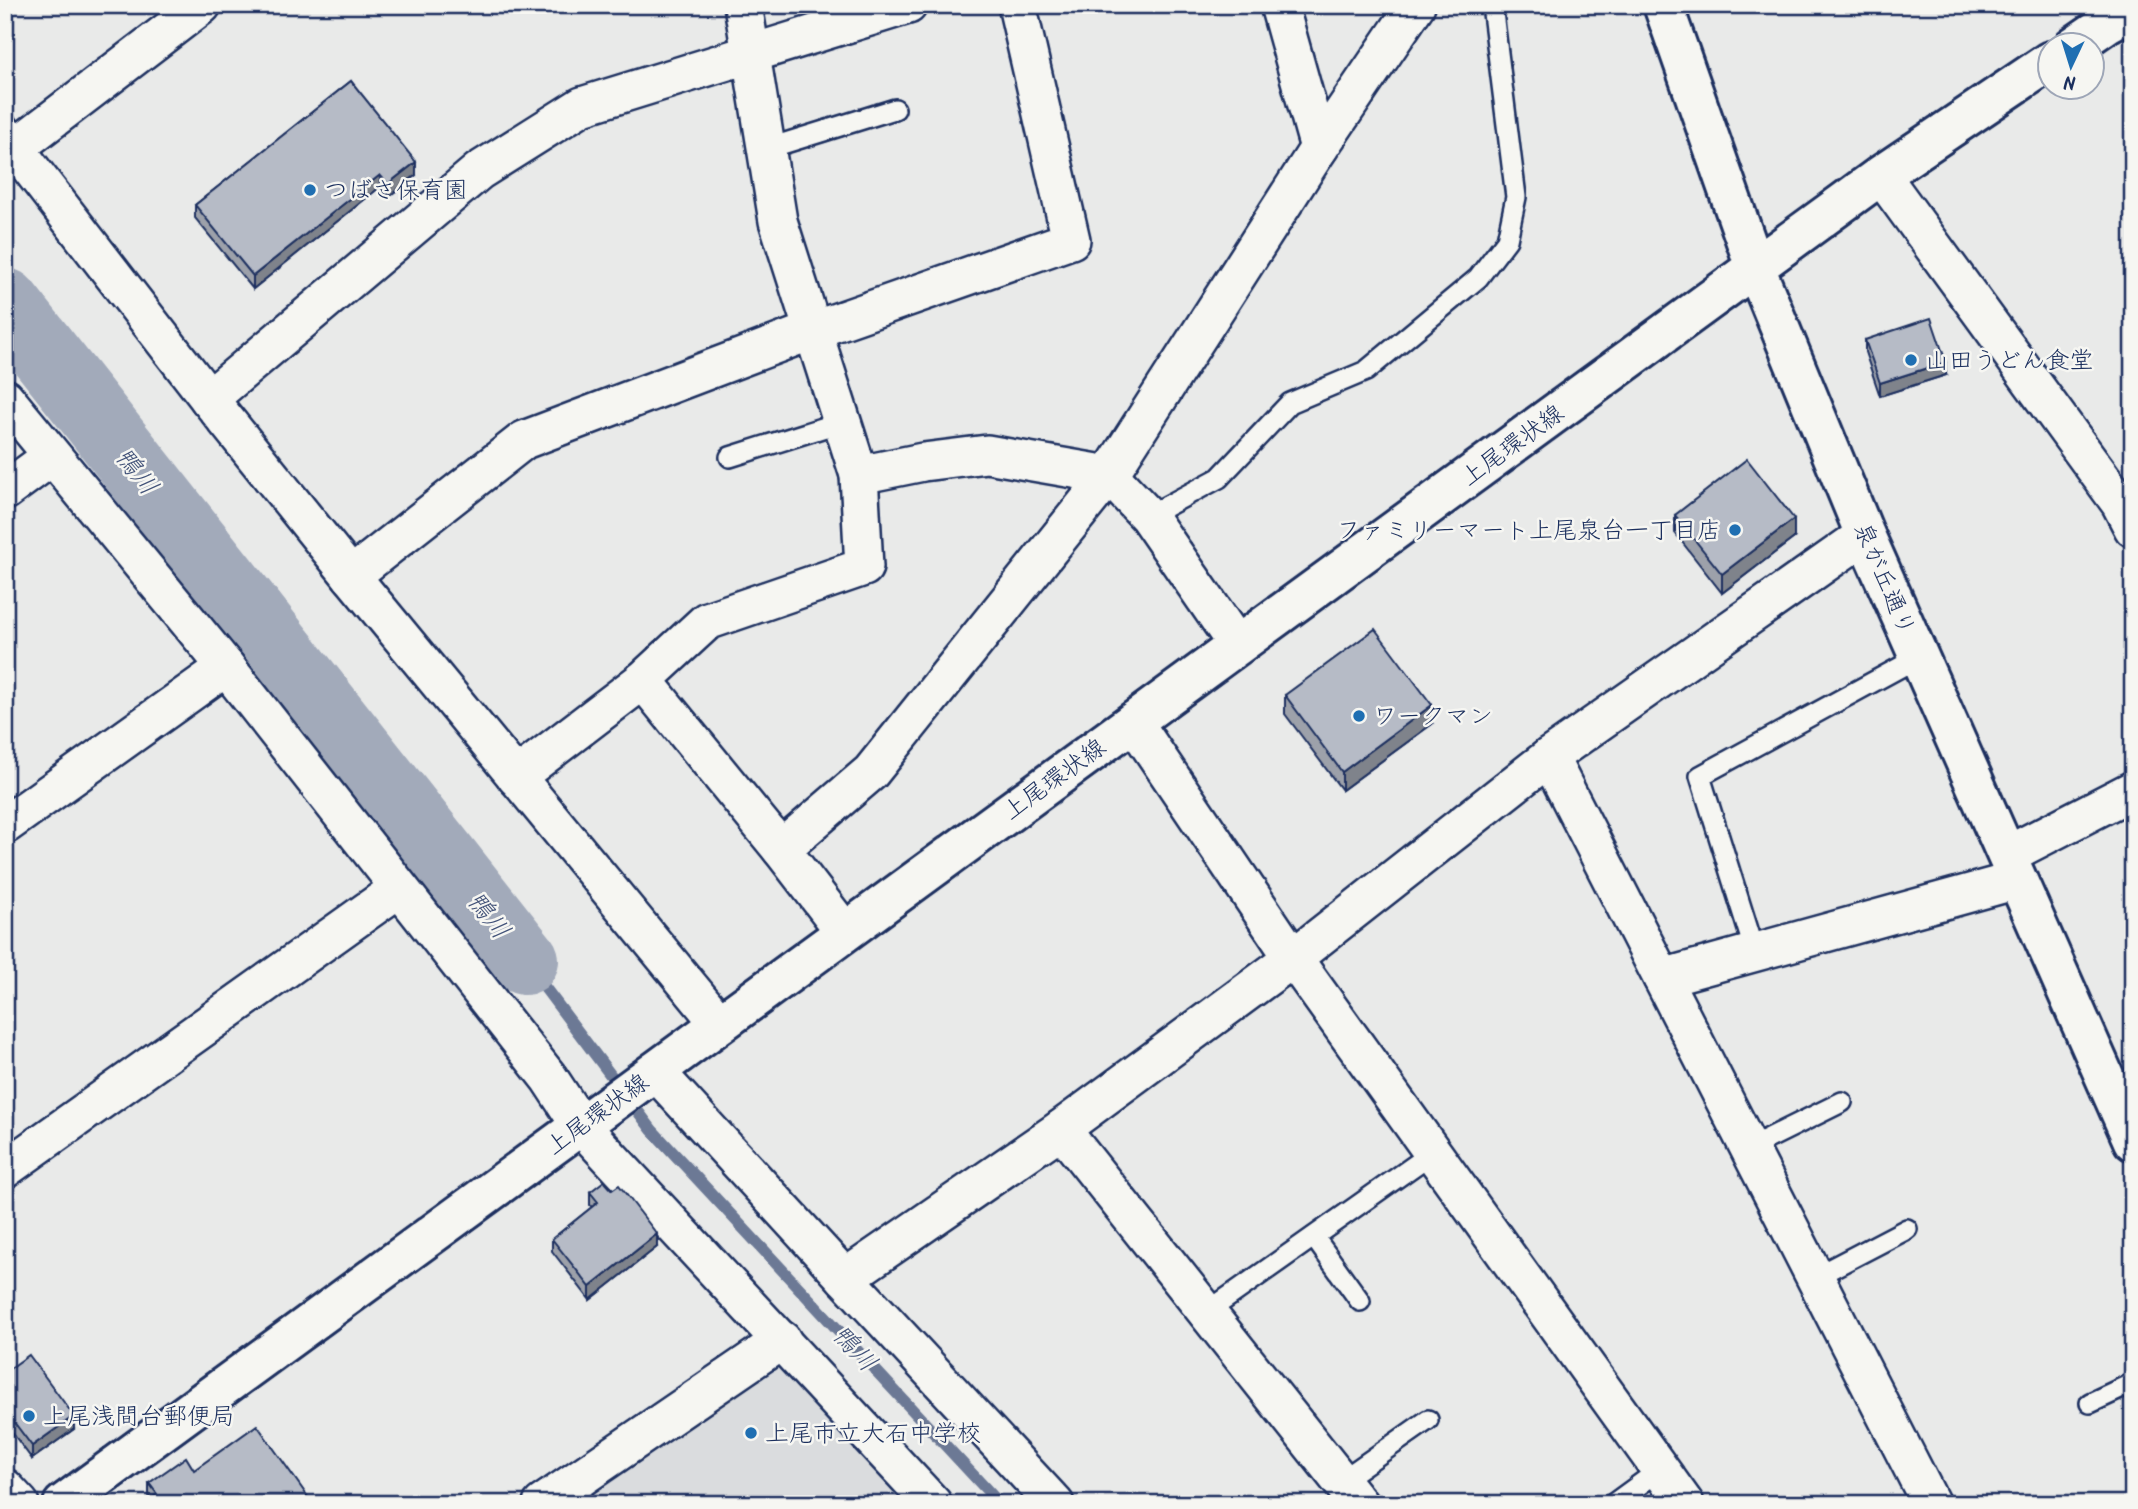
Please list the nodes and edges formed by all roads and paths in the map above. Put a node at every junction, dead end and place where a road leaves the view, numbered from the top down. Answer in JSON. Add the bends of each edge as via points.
{"nodes":[{"id":1,"x":202,"y":5,"type":"edge"},
{"id":2,"x":743,"y":5,"type":"edge"},
{"id":3,"x":908,"y":5,"type":"edge"},
{"id":4,"x":1017,"y":5,"type":"edge"},
{"id":5,"x":1279,"y":5,"type":"edge"},
{"id":6,"x":1416,"y":5,"type":"edge"},
{"id":7,"x":1492,"y":5,"type":"edge"},
{"id":8,"x":1663,"y":5,"type":"edge"},
{"id":9,"x":2133,"y":9,"type":"edge"},
{"id":10,"x":2094,"y":32,"type":"edge"},
{"id":11,"x":751,"y":54,"type":"junction"},
{"id":12,"x":2036,"y":70,"type":"edge"},
{"id":13,"x":895,"y":109,"type":"dead end"},
{"id":14,"x":10,"y":141,"type":"edge"},
{"id":15,"x":1319,"y":148,"type":"junction"},
{"id":16,"x":766,"y":149,"type":"junction"},
{"id":17,"x":1881,"y":175,"type":"junction"},
{"id":18,"x":1755,"y":267,"type":"junction"},
{"id":19,"x":811,"y":331,"type":"junction"},
{"id":20,"x":5,"y":398,"type":"edge"},
{"id":21,"x":209,"y":399,"type":"junction"},
{"id":22,"x":841,"y":422,"type":"junction"},
{"id":23,"x":51,"y":457,"type":"junction"},
{"id":24,"x":730,"y":457,"type":"dead end"},
{"id":25,"x":859,"y":475,"type":"junction"},
{"id":26,"x":1109,"y":475,"type":"junction"},
{"id":27,"x":5,"y":491,"type":"edge"},
{"id":28,"x":2129,"y":509,"type":"edge"},
{"id":29,"x":1148,"y":516,"type":"junction"},
{"id":30,"x":1865,"y":535,"type":"junction"},
{"id":31,"x":351,"y":576,"type":"junction"},
{"id":32,"x":1237,"y":645,"type":"junction"},
{"id":33,"x":1919,"y":657,"type":"junction"},
{"id":34,"x":226,"y":667,"type":"junction"},
{"id":35,"x":643,"y":680,"type":"junction"},
{"id":36,"x":1133,"y":721,"type":"junction"},
{"id":37,"x":1549,"y":757,"type":"junction"},
{"id":38,"x":516,"y":777,"type":"junction"},
{"id":39,"x":2133,"y":790,"type":"edge"},
{"id":40,"x":5,"y":825,"type":"edge"},
{"id":41,"x":781,"y":849,"type":"junction"},
{"id":42,"x":2012,"y":868,"type":"junction"},
{"id":43,"x":398,"y":889,"type":"junction"},
{"id":44,"x":845,"y":932,"type":"junction"},
{"id":45,"x":1755,"y":952,"type":"junction"},
{"id":46,"x":1293,"y":958,"type":"junction"},
{"id":47,"x":1662,"y":978,"type":"junction"},
{"id":48,"x":720,"y":1024,"type":"junction"},
{"id":49,"x":656,"y":1071,"type":"junction"},
{"id":50,"x":1843,"y":1102,"type":"dead end"},
{"id":51,"x":580,"y":1125,"type":"junction"},
{"id":52,"x":1061,"y":1129,"type":"junction"},
{"id":53,"x":2133,"y":1141,"type":"edge"},
{"id":54,"x":1749,"y":1148,"type":"junction"},
{"id":55,"x":1433,"y":1153,"type":"junction"},
{"id":56,"x":5,"y":1169,"type":"edge"},
{"id":57,"x":1907,"y":1229,"type":"dead end"},
{"id":58,"x":1314,"y":1237,"type":"junction"},
{"id":59,"x":845,"y":1278,"type":"junction"},
{"id":60,"x":1815,"y":1278,"type":"junction"},
{"id":61,"x":1360,"y":1301,"type":"dead end"},
{"id":62,"x":1207,"y":1312,"type":"junction"},
{"id":63,"x":782,"y":1340,"type":"junction"},
{"id":64,"x":2133,"y":1383,"type":"edge"},
{"id":65,"x":2090,"y":1403,"type":"dead end"},
{"id":66,"x":1428,"y":1420,"type":"dead end"},
{"id":67,"x":1661,"y":1469,"type":"junction"},
{"id":68,"x":5,"y":1488,"type":"edge"},
{"id":69,"x":1350,"y":1493,"type":"edge"},
{"id":70,"x":20,"y":1504,"type":"edge"},
{"id":71,"x":63,"y":1504,"type":"edge"},
{"id":72,"x":542,"y":1504,"type":"edge"},
{"id":73,"x":933,"y":1504,"type":"edge"},
{"id":74,"x":1055,"y":1504,"type":"edge"},
{"id":75,"x":1613,"y":1504,"type":"edge"},
{"id":76,"x":1685,"y":1504,"type":"edge"},
{"id":77,"x":1931,"y":1504,"type":"edge"}],
"edges":[{"from":1,"to":14,"type":"street"},
{"from":2,"to":11,"type":"street"},
{"from":3,"to":11,"type":"street"},
{"from":4,"to":19,"type":"street","via":[[1071,240]]},
{"from":5,"to":15,"type":"street"},
{"from":6,"to":15,"type":"street"},
{"from":7,"to":29,"type":"lane","via":[[1516,197],[1507,240],[1478,278],[1366,371],[1290,403],[1220,478]]},
{"from":8,"to":18,"type":"main road","name":"泉が丘通り"},
{"from":9,"to":10,"type":"main road"},
{"from":11,"to":16,"type":"street"},
{"from":11,"to":21,"type":"street","via":[[582,106],[479,171]]},
{"from":12,"to":17,"type":"main road","name":"上尾環状線"},
{"from":13,"to":16,"type":"lane"},
{"from":14,"to":21,"type":"street"},
{"from":15,"to":26,"type":"street"},
{"from":16,"to":19,"type":"street","via":[[778,221]]},
{"from":17,"to":18,"type":"main road","name":"上尾環状線"},
{"from":17,"to":28,"type":"street"},
{"from":18,"to":30,"type":"main road","name":"泉が丘通り"},
{"from":18,"to":32,"type":"main road","name":"上尾環状線"},
{"from":19,"to":22,"type":"street"},
{"from":19,"to":31,"type":"street","via":[[524,440]]},
{"from":20,"to":23,"type":"street"},
{"from":21,"to":31,"type":"street"},
{"from":22,"to":24,"type":"lane"},
{"from":22,"to":25,"type":"street"},
{"from":23,"to":27,"type":"street"},
{"from":23,"to":34,"type":"street"},
{"from":25,"to":26,"type":"street","via":[[987,454]]},
{"from":25,"to":35,"type":"street","via":[[864,567],[707,621]]},
{"from":26,"to":29,"type":"street"},
{"from":26,"to":41,"type":"street","via":[[871,772]]},
{"from":29,"to":32,"type":"street"},
{"from":30,"to":33,"type":"main road","name":"泉が丘通り"},
{"from":30,"to":37,"type":"street"},
{"from":31,"to":38,"type":"street"},
{"from":32,"to":36,"type":"main road","name":"上尾環状線"},
{"from":33,"to":42,"type":"main road","name":"泉が丘通り"},
{"from":33,"to":45,"type":"lane","via":[[1700,776]]},
{"from":34,"to":40,"type":"street"},
{"from":34,"to":43,"type":"street"},
{"from":35,"to":38,"type":"street"},
{"from":35,"to":41,"type":"street"},
{"from":36,"to":44,"type":"main road","name":"上尾環状線"},
{"from":36,"to":46,"type":"street"},
{"from":37,"to":46,"type":"street"},
{"from":37,"to":47,"type":"street"},
{"from":38,"to":48,"type":"street"},
{"from":39,"to":42,"type":"street"},
{"from":41,"to":44,"type":"street"},
{"from":42,"to":45,"type":"street"},
{"from":42,"to":53,"type":"main road","name":"泉が丘通り"},
{"from":43,"to":51,"type":"street","via":[[549,1079]]},
{"from":43,"to":56,"type":"street"},
{"from":44,"to":48,"type":"main road","name":"上尾環状線"},
{"from":45,"to":47,"type":"street"},
{"from":46,"to":52,"type":"street"},
{"from":46,"to":55,"type":"street"},
{"from":47,"to":54,"type":"street"},
{"from":48,"to":49,"type":"main road","name":"上尾環状線"},
{"from":49,"to":51,"type":"main road","name":"上尾環状線"},
{"from":49,"to":59,"type":"street"},
{"from":50,"to":54,"type":"lane"},
{"from":51,"to":63,"type":"street"},
{"from":51,"to":71,"type":"main road","name":"上尾環状線"},
{"from":52,"to":59,"type":"street"},
{"from":52,"to":62,"type":"street"},
{"from":54,"to":60,"type":"street"},
{"from":55,"to":58,"type":"lane"},
{"from":55,"to":67,"type":"street"},
{"from":57,"to":60,"type":"lane"},
{"from":58,"to":61,"type":"lane"},
{"from":58,"to":62,"type":"lane"},
{"from":59,"to":74,"type":"street"},
{"from":60,"to":77,"type":"street"},
{"from":62,"to":69,"type":"street"},
{"from":63,"to":72,"type":"street"},
{"from":63,"to":73,"type":"street"},
{"from":64,"to":65,"type":"lane"},
{"from":66,"to":69,"type":"lane"},
{"from":67,"to":75,"type":"lane"},
{"from":67,"to":76,"type":"street"},
{"from":68,"to":70,"type":"street"}]}
